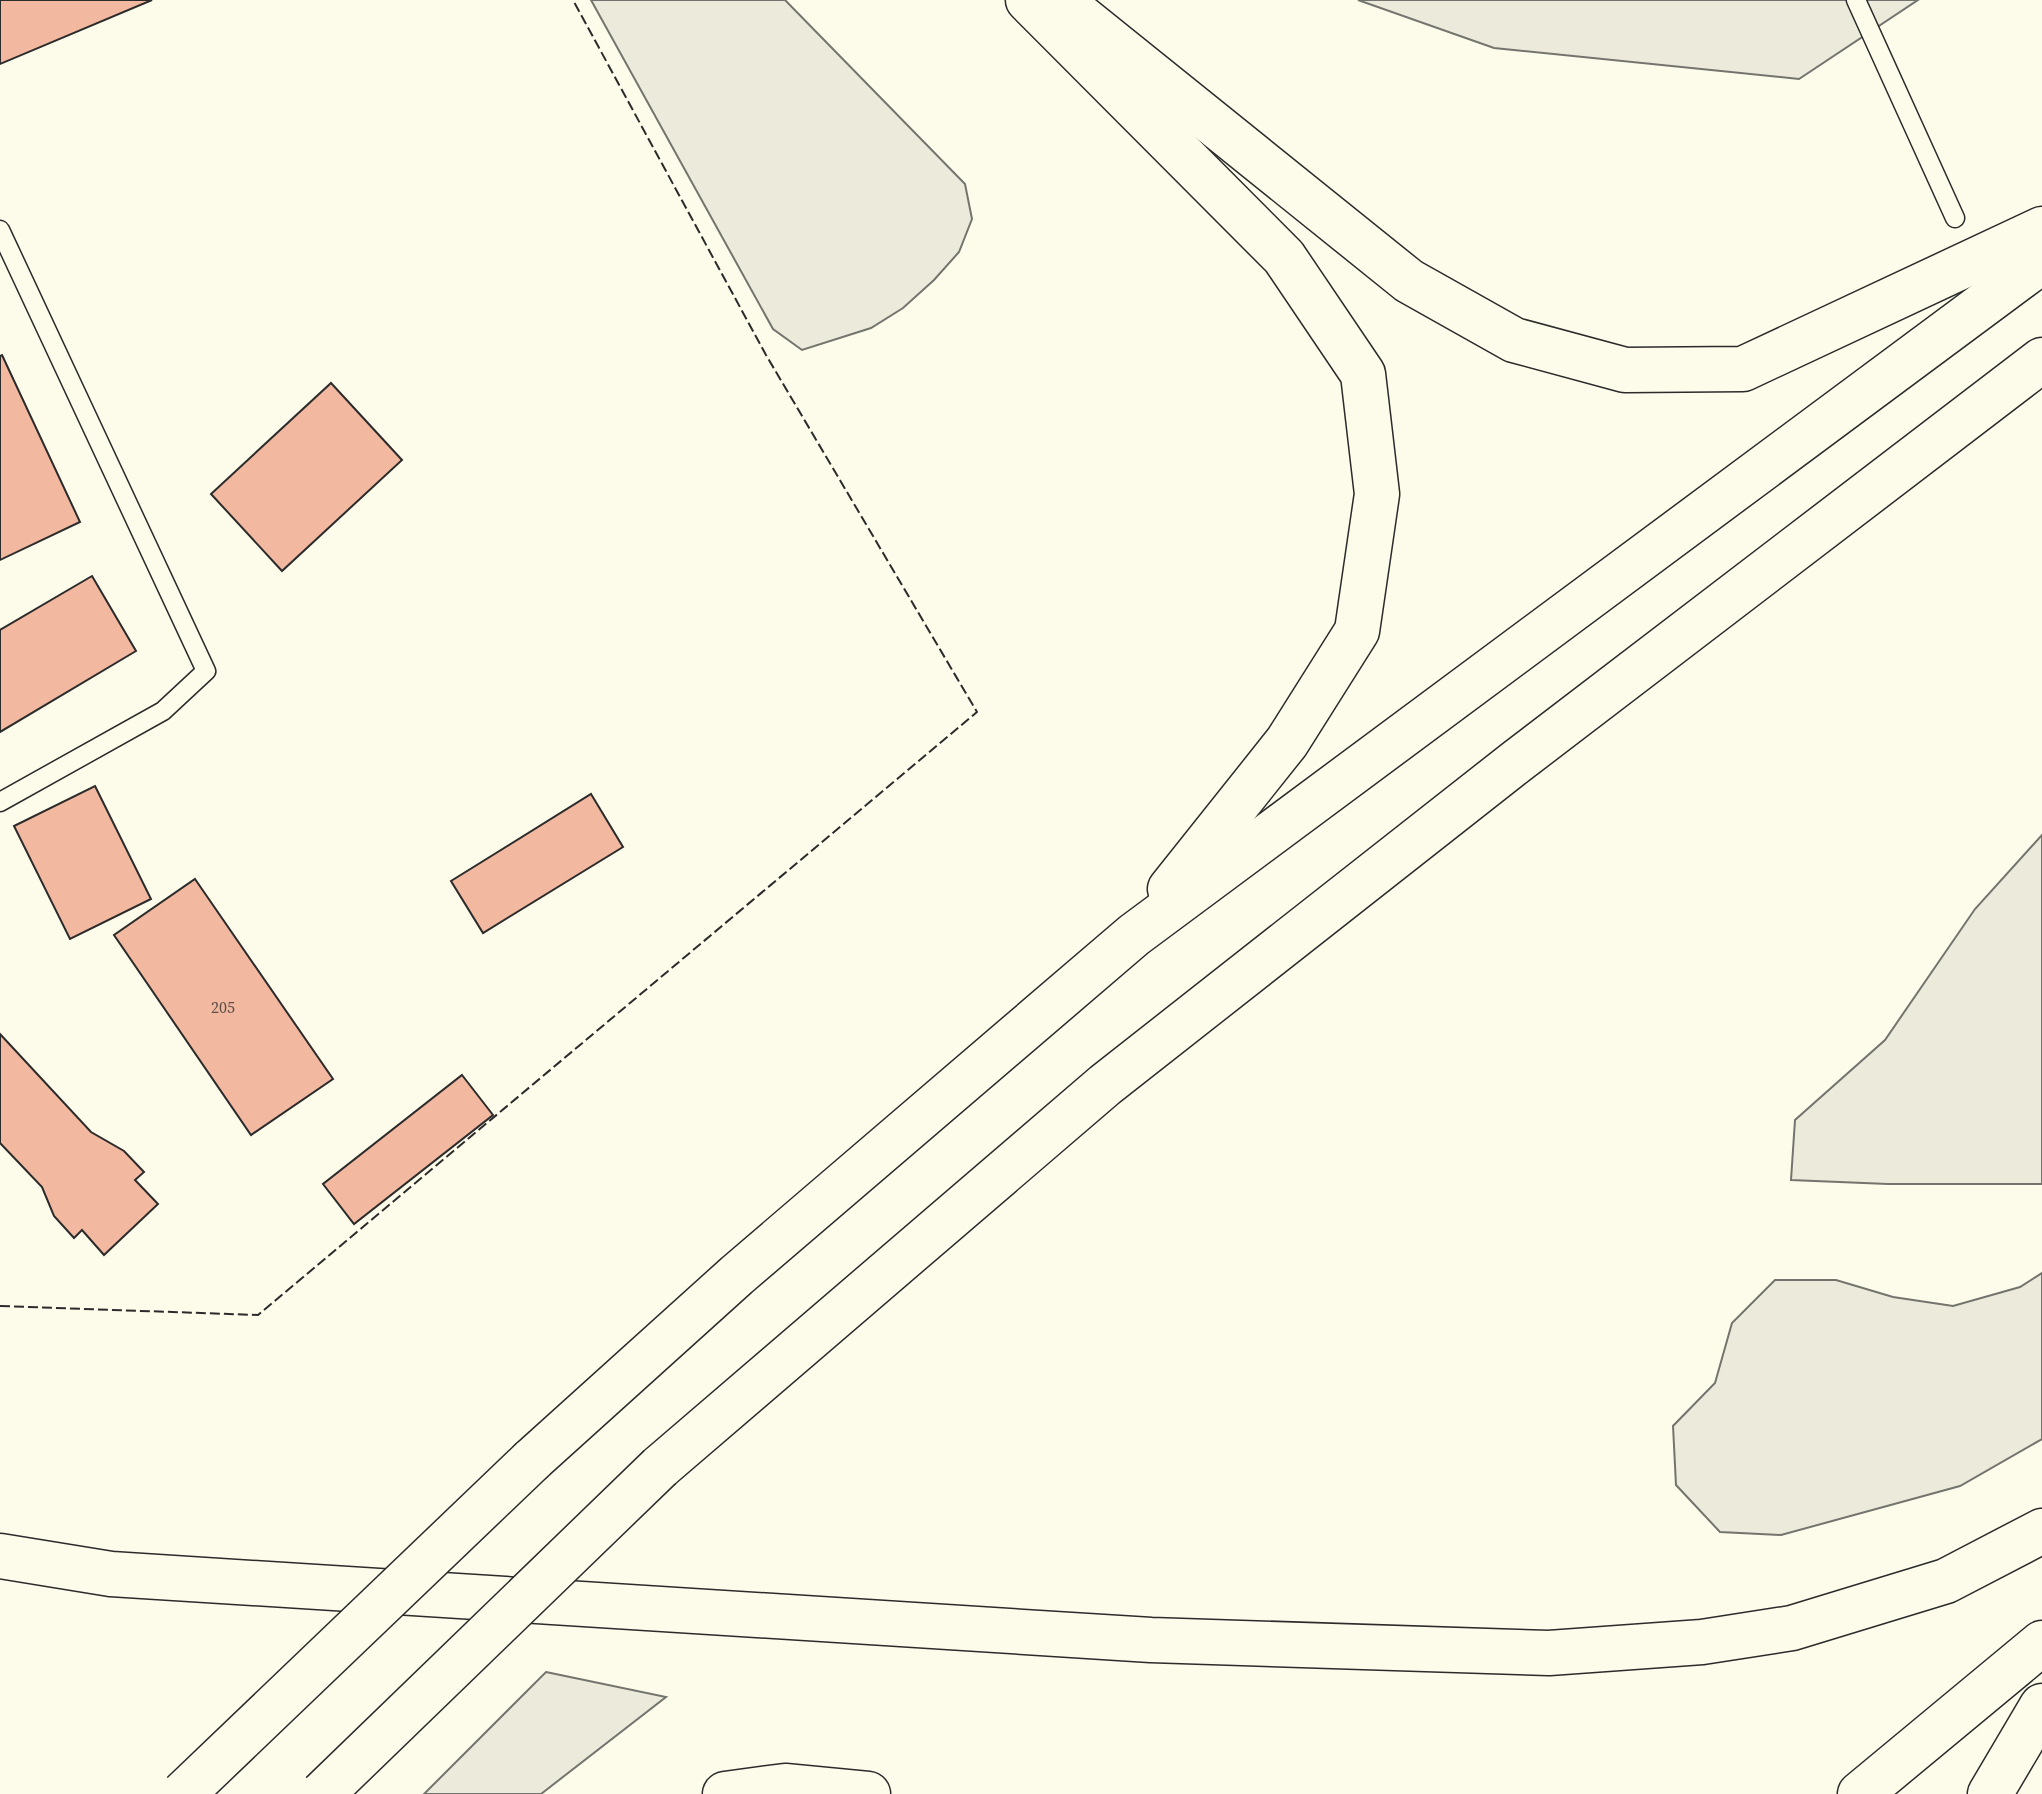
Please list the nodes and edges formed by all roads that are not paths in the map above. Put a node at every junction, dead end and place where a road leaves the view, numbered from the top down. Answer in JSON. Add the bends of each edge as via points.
{"nodes":[{"id":1,"x":1028,"y":0,"type":"edge"},
{"id":2,"x":1060,"y":0,"type":"edge"},
{"id":3,"x":1856,"y":0,"type":"edge"},
{"id":4,"x":1955,"y":218,"type":"dead end"},
{"id":5,"x":2042,"y":229,"type":"edge"},
{"id":6,"x":0,"y":230,"type":"edge"},
{"id":7,"x":2042,"y":261,"type":"edge"},
{"id":8,"x":2042,"y":360,"type":"edge"},
{"id":9,"x":0,"y":802,"type":"edge"},
{"id":10,"x":1134,"y":935,"type":"junction"},
{"id":11,"x":2042,"y":1531,"type":"edge"},
{"id":12,"x":0,"y":1556,"type":"edge"},
{"id":13,"x":2042,"y":1643,"type":"edge"},
{"id":14,"x":2042,"y":1706,"type":"edge"},
{"id":15,"x":183,"y":1794,"type":"edge"},
{"id":16,"x":322,"y":1794,"type":"edge"},
{"id":17,"x":725,"y":1794,"type":"edge"},
{"id":18,"x":868,"y":1794,"type":"edge"},
{"id":19,"x":1860,"y":1794,"type":"edge"},
{"id":20,"x":1990,"y":1794,"type":"edge"}],
"edges":[{"from":1,"to":10,"type":"highway","via":[[1284,257],[1363,374],[1377,494],[1357,631],[1287,742]]},
{"from":2,"to":5,"type":"highway","via":[[1409,281],[1514,340],[1625,370],[1743,369]]},
{"from":3,"to":4,"type":"lane"},
{"from":6,"to":9,"type":"lane","via":[[206,671],[163,711]]},
{"from":7,"to":10,"type":"highway"},
{"from":8,"to":16,"type":"highway","bridge":true,"via":[[1105,1085],[660,1467]]},
{"from":10,"to":15,"type":"highway","bridge":true,"via":[[737,1275],[532,1460]]},
{"from":11,"to":12,"type":"highway","via":[[1946,1581],[1792,1628],[1702,1642],[1549,1653],[1151,1640],[111,1574]]},
{"from":13,"to":19,"type":"highway"},
{"from":14,"to":20,"type":"highway"},
{"from":17,"to":18,"type":"highway","via":[[785,1786]]}]}
